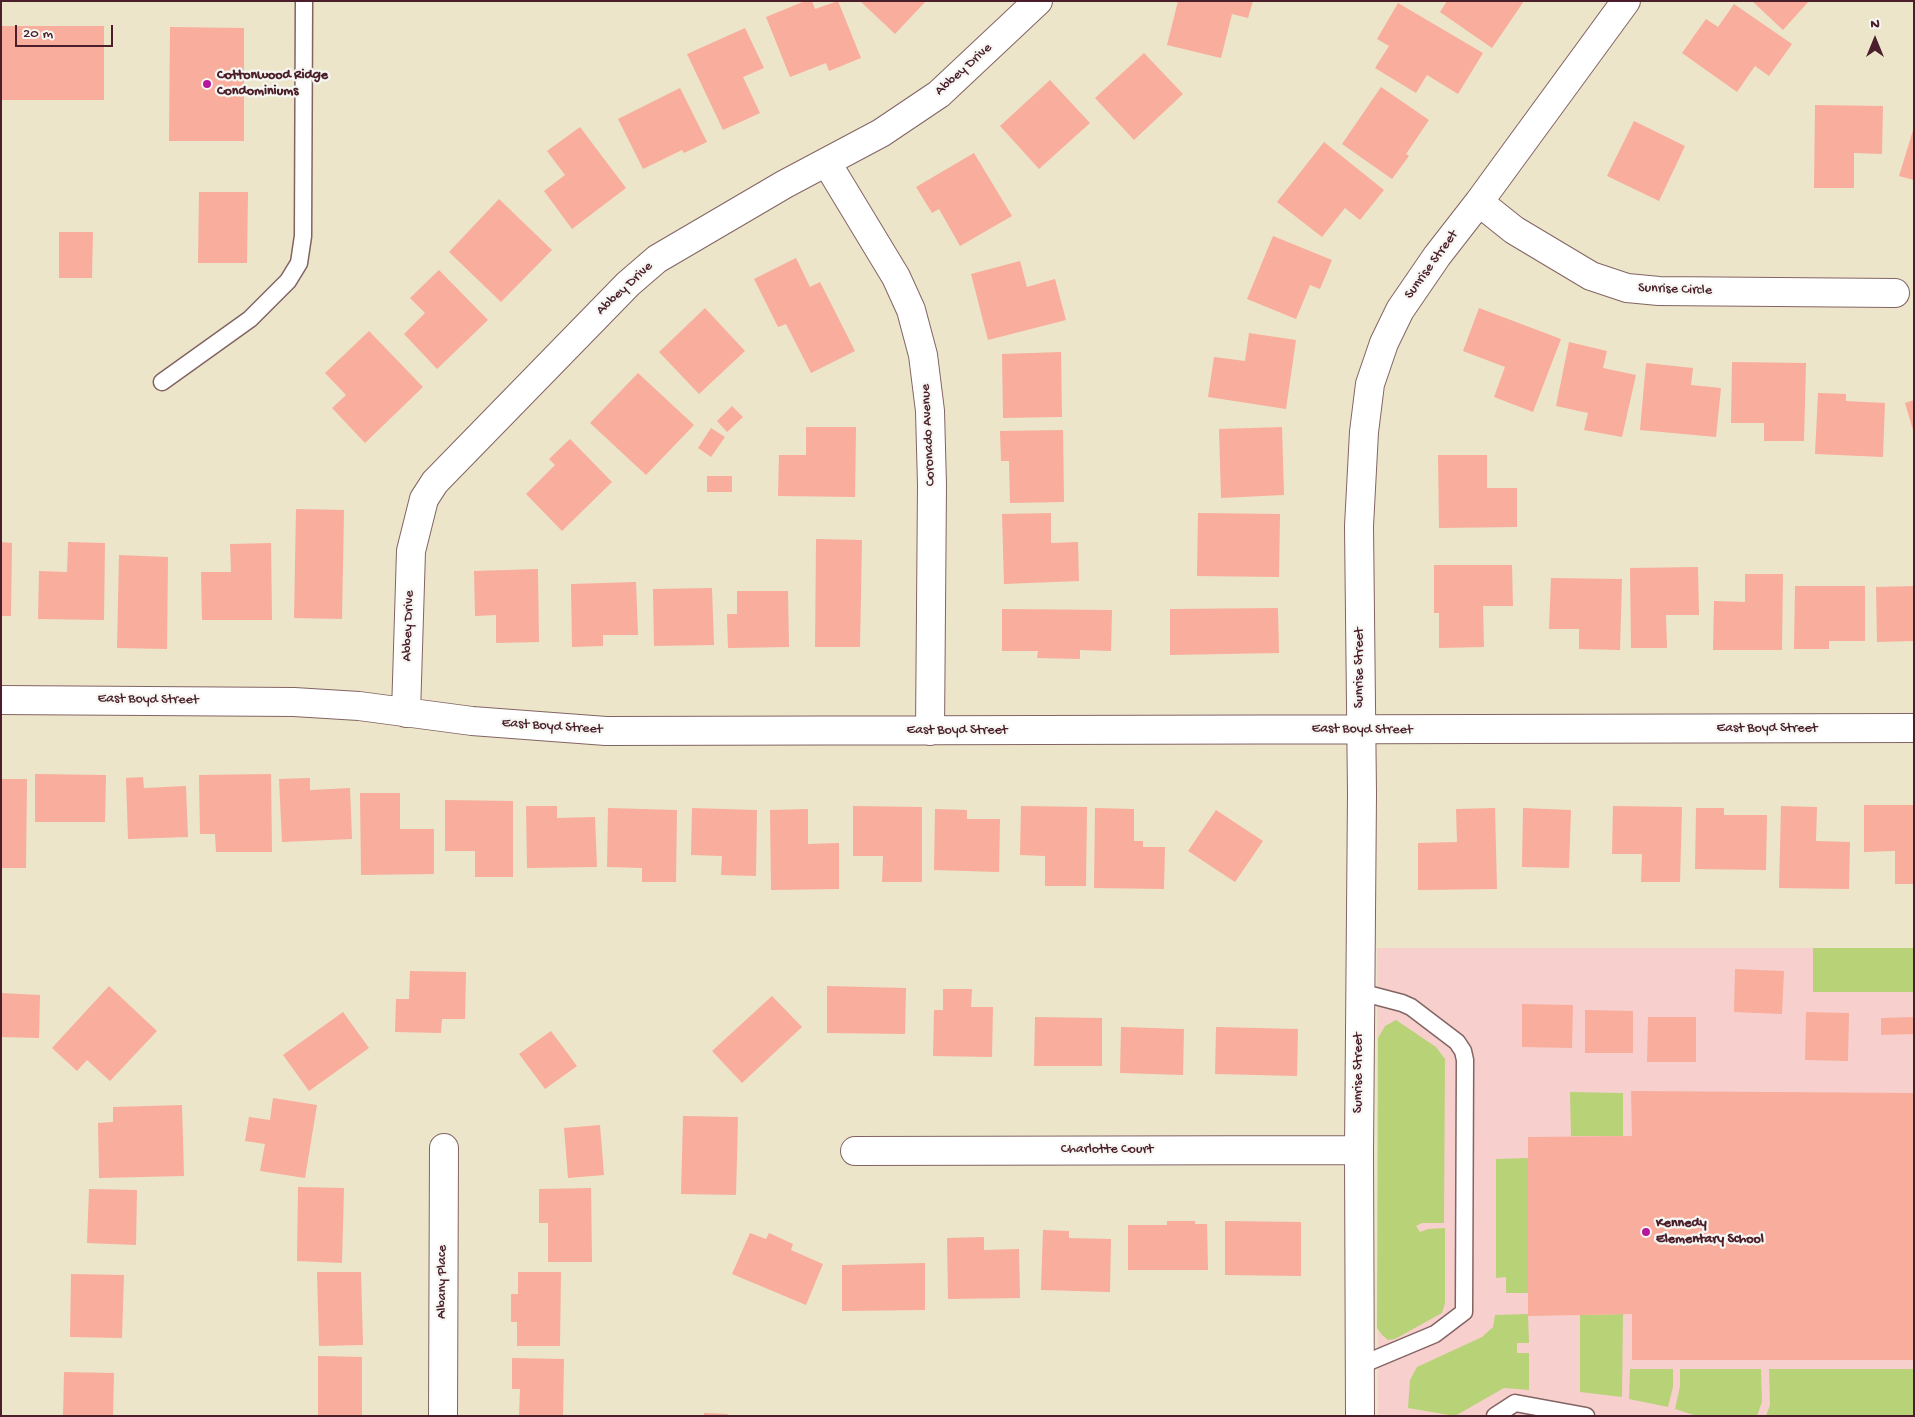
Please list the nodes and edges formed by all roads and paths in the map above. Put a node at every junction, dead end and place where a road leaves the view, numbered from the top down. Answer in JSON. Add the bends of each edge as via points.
{"nodes":[{"id":1,"x":304,"y":1,"type":"edge"},
{"id":2,"x":1038,"y":1,"type":"edge"},
{"id":3,"x":1626,"y":1,"type":"edge"},
{"id":4,"x":827,"y":163,"type":"junction"},
{"id":5,"x":1479,"y":202,"type":"junction"},
{"id":6,"x":1895,"y":293,"type":"dead end"},
{"id":7,"x":162,"y":382,"type":"dead end"},
{"id":8,"x":1,"y":700,"type":"edge"},
{"id":9,"x":406,"y":713,"type":"junction"},
{"id":10,"x":1914,"y":728,"type":"edge"},
{"id":11,"x":1360,"y":730,"type":"junction"},
{"id":12,"x":930,"y":731,"type":"junction"},
{"id":13,"x":1360,"y":992,"type":"junction"},
{"id":14,"x":444,"y":1148,"type":"dead end"},
{"id":15,"x":1359,"y":1150,"type":"junction"},
{"id":16,"x":855,"y":1151,"type":"dead end"},
{"id":17,"x":1361,"y":1364,"type":"junction"},
{"id":18,"x":443,"y":1416,"type":"edge"},
{"id":19,"x":1360,"y":1416,"type":"edge"},
{"id":20,"x":1364,"y":1416,"type":"edge"},
{"id":21,"x":1495,"y":1416,"type":"edge"},
{"id":22,"x":1586,"y":1416,"type":"edge"}],
"edges":[{"from":1,"to":7,"type":"lane","via":[[303,236],[299,263],[288,281],[250,319]]},
{"from":2,"to":4,"type":"street","name":"Abbey Drive","via":[[938,94],[882,133]]},
{"from":3,"to":5,"type":"street","name":"Sunrise Street"},
{"from":4,"to":9,"type":"street","name":"Abbey Drive","via":[[657,259],[628,284],[435,482],[424,499],[411,551]]},
{"from":4,"to":12,"type":"street","name":"Coronado Avenue","via":[[896,277],[911,310],[923,355],[930,411],[932,476]]},
{"from":5,"to":6,"type":"street","name":"Sunrise Circle","via":[[1514,230],[1591,276],[1627,288]]},
{"from":5,"to":11,"type":"street","name":"Sunrise Street","via":[[1436,256],[1400,310],[1370,384],[1359,526]]},
{"from":8,"to":9,"type":"street","name":"East Boyd Street","via":[[294,702]]},
{"from":9,"to":12,"type":"street","name":"East Boyd Street","via":[[606,731]]},
{"from":10,"to":11,"type":"street","name":"East Boyd Street"},
{"from":11,"to":12,"type":"street","name":"East Boyd Street"},
{"from":11,"to":13,"type":"street","name":"Sunrise Street"},
{"from":13,"to":15,"type":"street","name":"Sunrise Street"},
{"from":13,"to":17,"type":"lane","via":[[1411,1008],[1457,1042],[1465,1060],[1464,1312],[1435,1334]]},
{"from":14,"to":18,"type":"street","name":"Albany Place"},
{"from":15,"to":16,"type":"street","name":"Charlotte Court"},
{"from":15,"to":17,"type":"street","name":"Sunrise Street"},
{"from":17,"to":19,"type":"street","name":"Sunrise Street"},
{"from":19,"to":20,"type":"lane"},
{"from":21,"to":22,"type":"lane","via":[[1515,1403]]}]}
